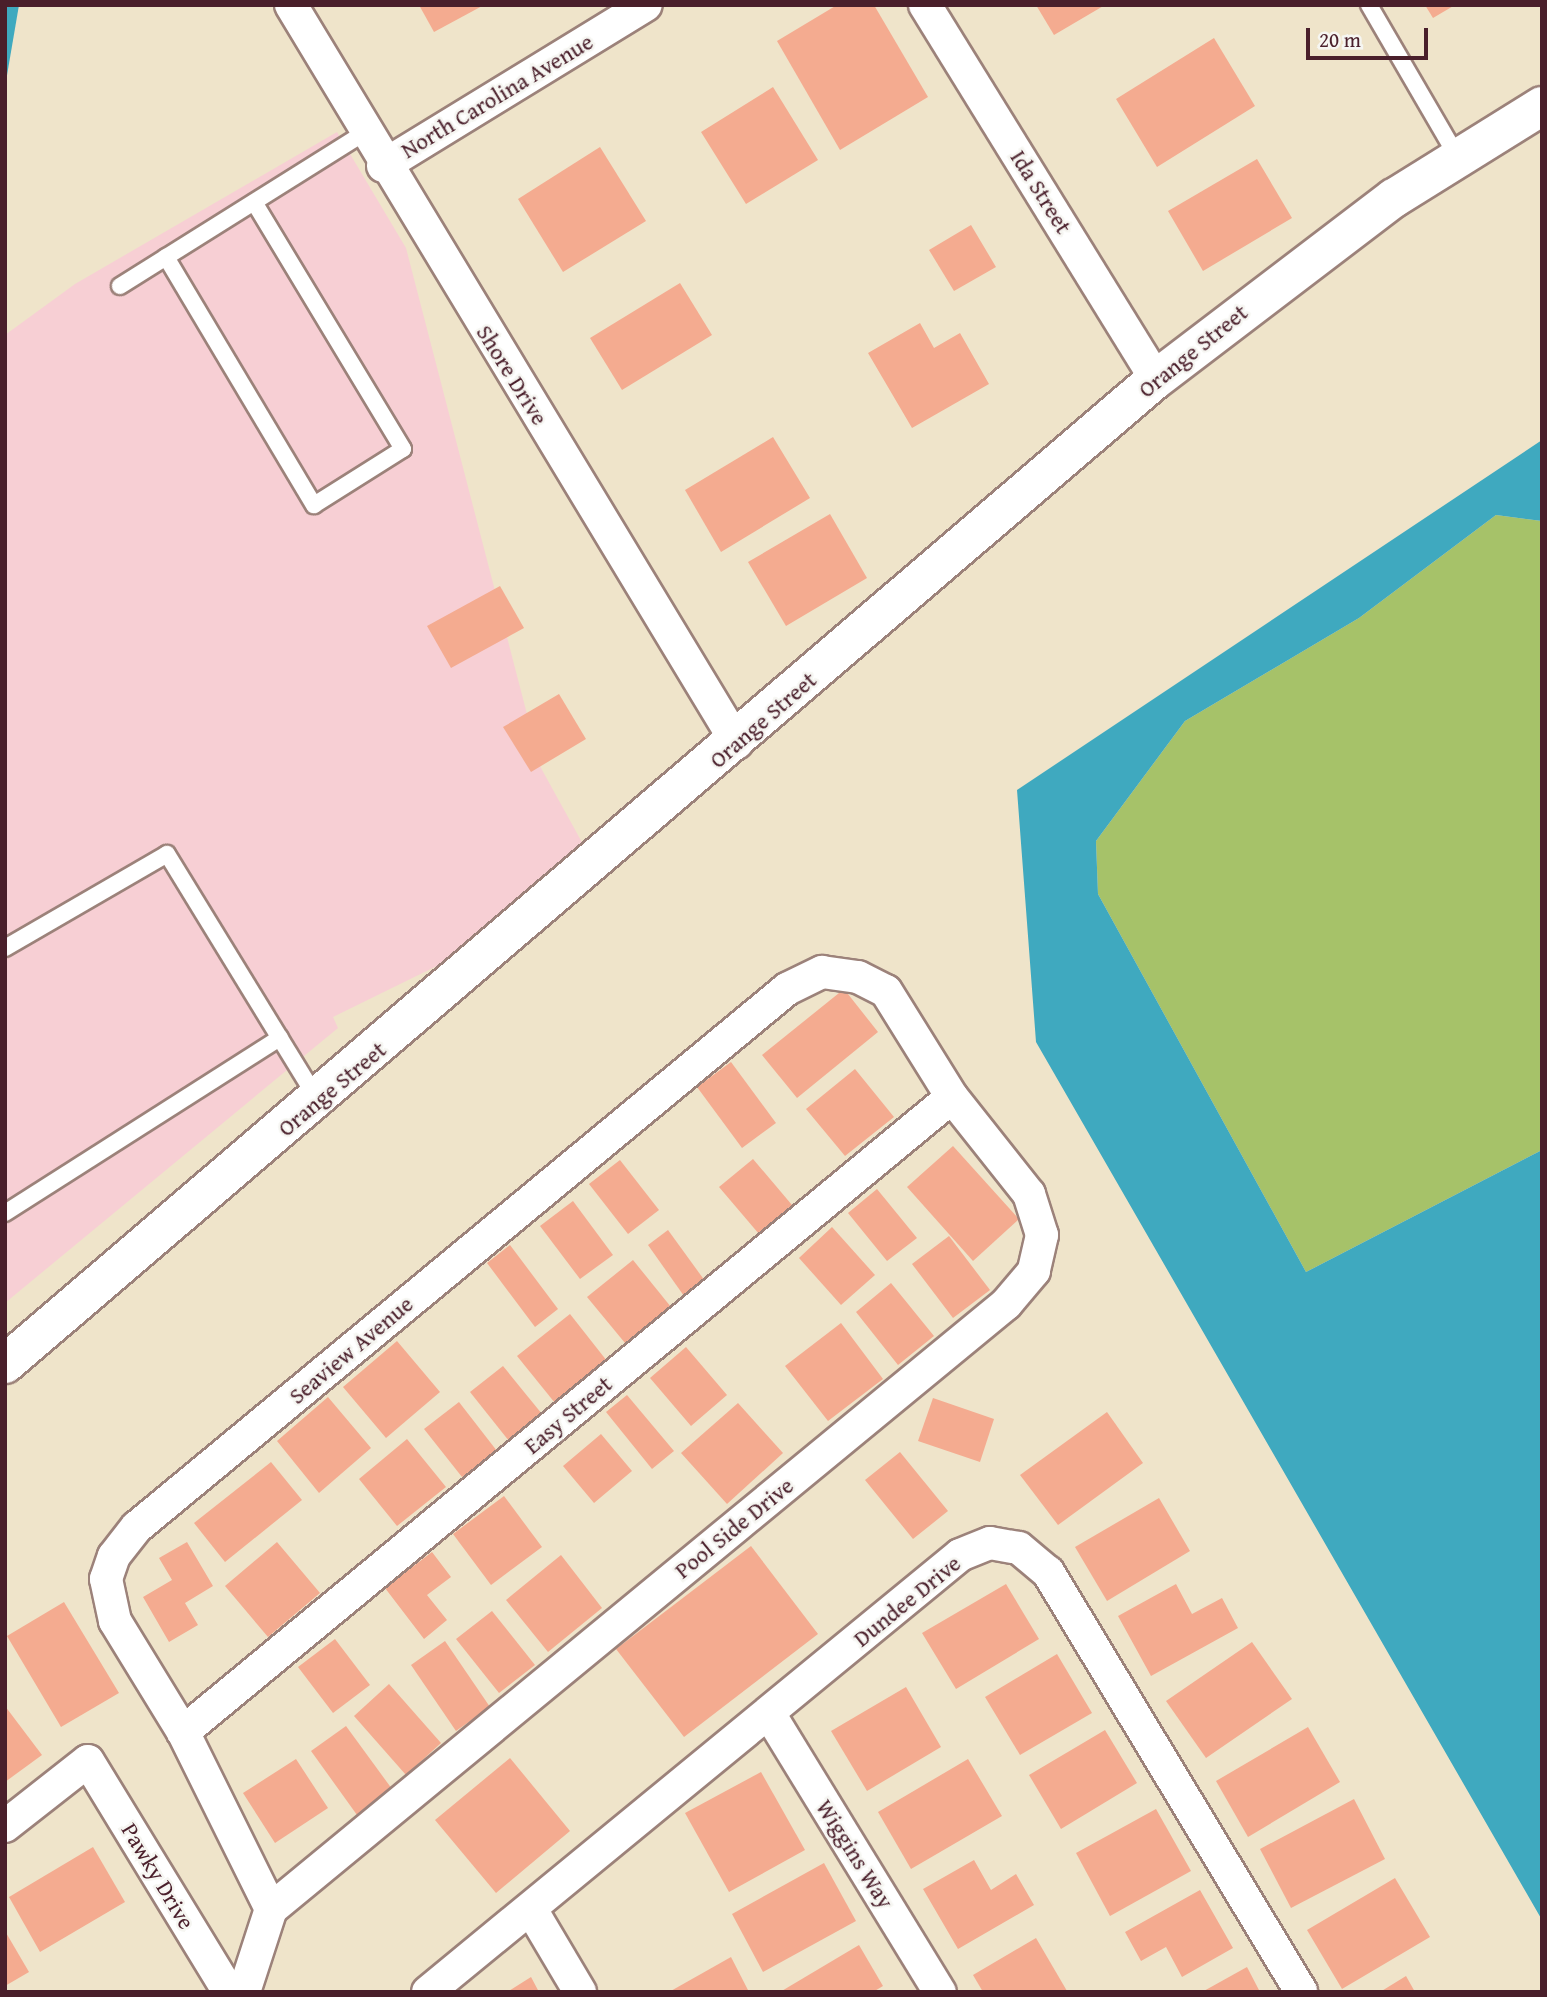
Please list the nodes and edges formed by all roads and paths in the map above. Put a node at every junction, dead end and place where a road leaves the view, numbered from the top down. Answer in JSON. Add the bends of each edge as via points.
{"nodes":[{"id":1,"x":291,"y":5,"type":"edge"},
{"id":2,"x":646,"y":5,"type":"edge"},
{"id":3,"x":926,"y":5,"type":"edge"},
{"id":4,"x":1370,"y":5,"type":"edge"},
{"id":5,"x":1542,"y":106,"type":"edge"},
{"id":6,"x":364,"y":133,"type":"junction"},
{"id":7,"x":1458,"y":158,"type":"junction"},
{"id":8,"x":383,"y":166,"type":"junction"},
{"id":9,"x":254,"y":202,"type":"junction"},
{"id":10,"x":166,"y":257,"type":"junction"},
{"id":11,"x":120,"y":286,"type":"dead end"},
{"id":12,"x":1156,"y":379,"type":"junction"},
{"id":13,"x":737,"y":743,"type":"junction"},
{"id":14,"x":5,"y":948,"type":"edge"},
{"id":15,"x":280,"y":1038,"type":"junction"},
{"id":16,"x":952,"y":1097,"type":"junction"},
{"id":17,"x":318,"y":1101,"type":"junction"},
{"id":18,"x":5,"y":1213,"type":"edge"},
{"id":19,"x":5,"y":1364,"type":"edge"},
{"id":20,"x":769,"y":1715,"type":"junction"},
{"id":21,"x":183,"y":1732,"type":"junction"},
{"id":22,"x":5,"y":1826,"type":"edge"},
{"id":23,"x":271,"y":1909,"type":"junction"},
{"id":24,"x":532,"y":1911,"type":"junction"},
{"id":25,"x":229,"y":1992,"type":"edge"},
{"id":26,"x":244,"y":1992,"type":"edge"},
{"id":27,"x":428,"y":1992,"type":"edge"},
{"id":28,"x":580,"y":1992,"type":"edge"},
{"id":29,"x":940,"y":1992,"type":"edge"},
{"id":30,"x":1301,"y":1992,"type":"edge"}],
"edges":[{"from":1,"to":6,"type":"street","name":"Shore Drive"},
{"from":2,"to":8,"type":"street","name":"North Carolina Avenue"},
{"from":3,"to":12,"type":"street","name":"Ida Street"},
{"from":4,"to":7,"type":"lane"},
{"from":5,"to":7,"type":"street","name":"Orange Street"},
{"from":6,"to":8,"type":"street","name":"Shore Drive"},
{"from":6,"to":9,"type":"lane"},
{"from":7,"to":12,"type":"street","name":"Orange Street","via":[[1394,198]]},
{"from":8,"to":13,"type":"street","name":"Shore Drive"},
{"from":9,"to":10,"type":"lane"},
{"from":9,"to":10,"type":"lane","via":[[403,450],[314,505]]},
{"from":10,"to":11,"type":"lane"},
{"from":12,"to":13,"type":"street","name":"Orange Street"},
{"from":13,"to":17,"type":"street","name":"Orange Street"},
{"from":14,"to":15,"type":"lane","via":[[167,855]]},
{"from":15,"to":17,"type":"lane"},
{"from":15,"to":18,"type":"lane"},
{"from":16,"to":21,"type":"street","name":"Easy Street"},
{"from":16,"to":21,"type":"street","name":"Seaview Avenue","via":[[886,991],[858,977],[822,972],[755,1016],[136,1527],[106,1579],[115,1621]]},
{"from":16,"to":23,"type":"street","name":"Pool Side Drive","via":[[1029,1194],[1042,1235],[1034,1271],[1006,1304]]},
{"from":17,"to":19,"type":"street","name":"Orange Street"},
{"from":20,"to":24,"type":"street","name":"Dundee Drive"},
{"from":20,"to":29,"type":"street","name":"Wiggins Way"},
{"from":20,"to":30,"type":"street","name":"Dundee Drive","via":[[960,1555],[990,1543],[1019,1548],[1048,1572]]},
{"from":21,"to":23,"type":"street","name":"Seaview Avenue"},
{"from":22,"to":25,"type":"street","name":"Pawky Drive","via":[[88,1761]]},
{"from":23,"to":26,"type":"street"},
{"from":24,"to":27,"type":"street","name":"Dundee Drive"},
{"from":24,"to":28,"type":"street"}]}
